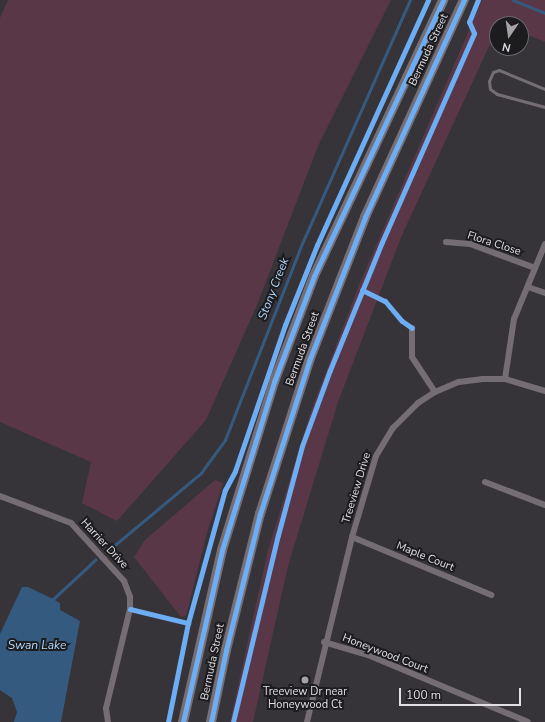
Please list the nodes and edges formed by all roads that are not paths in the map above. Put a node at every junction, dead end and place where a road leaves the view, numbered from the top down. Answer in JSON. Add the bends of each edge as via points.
{"nodes":[{"id":1,"x":443,"y":0,"type":"edge"},
{"id":2,"x":464,"y":0,"type":"edge"},
{"id":3,"x":545,"y":89,"type":"edge"},
{"id":4,"x":545,"y":107,"type":"edge"},
{"id":5,"x":446,"y":242,"type":"dead end"},
{"id":6,"x":545,"y":244,"type":"edge"},
{"id":7,"x":535,"y":268,"type":"junction"},
{"id":8,"x":528,"y":287,"type":"junction"},
{"id":9,"x":545,"y":293,"type":"edge"},
{"id":10,"x":412,"y":328,"type":"dead end"},
{"id":11,"x":505,"y":379,"type":"junction"},
{"id":12,"x":545,"y":391,"type":"edge"},
{"id":13,"x":435,"y":392,"type":"junction"},
{"id":14,"x":485,"y":482,"type":"dead end"},
{"id":15,"x":0,"y":496,"type":"edge"},
{"id":16,"x":545,"y":505,"type":"edge"},
{"id":17,"x":352,"y":537,"type":"junction"},
{"id":18,"x":492,"y":595,"type":"dead end"},
{"id":19,"x":324,"y":642,"type":"junction"},
{"id":20,"x":108,"y":722,"type":"edge"},
{"id":21,"x":184,"y":722,"type":"edge"},
{"id":22,"x":211,"y":722,"type":"edge"},
{"id":23,"x":307,"y":722,"type":"edge"},
{"id":24,"x":528,"y":722,"type":"edge"}],
"edges":[{"from":1,"to":21,"type":"main road","name":"Bermuda Street","via":[[314,276],[277,374],[222,550]]},
{"from":2,"to":22,"type":"main road","name":"Bermuda Street","via":[[365,217],[309,361],[260,514]]},
{"from":3,"to":4,"type":"lane","via":[[499,70],[493,72],[489,81],[490,89],[497,94]]},
{"from":5,"to":7,"type":"street","name":"Flora Close","via":[[482,248]]},
{"from":6,"to":7,"type":"street"},
{"from":7,"to":8,"type":"street"},
{"from":8,"to":9,"type":"street"},
{"from":8,"to":11,"type":"street","via":[[512,328]]},
{"from":10,"to":13,"type":"street","via":[[412,357]]},
{"from":11,"to":12,"type":"street","name":"Treeview Drive"},
{"from":11,"to":13,"type":"street","name":"Treeview Drive","via":[[472,380]]},
{"from":13,"to":17,"type":"street","name":"Treeview Drive","via":[[411,408],[386,437],[372,469]]},
{"from":14,"to":16,"type":"street"},
{"from":15,"to":20,"type":"street","name":"Harrier Drive","via":[[47,516],[66,520],[124,581],[130,597],[128,617],[106,708]]},
{"from":17,"to":18,"type":"street","name":"Maple Court"},
{"from":17,"to":19,"type":"street","name":"Treeview Drive"},
{"from":19,"to":23,"type":"street","name":"Treeview Drive"},
{"from":19,"to":24,"type":"street","name":"Honeywood Court","via":[[368,656]]}]}
